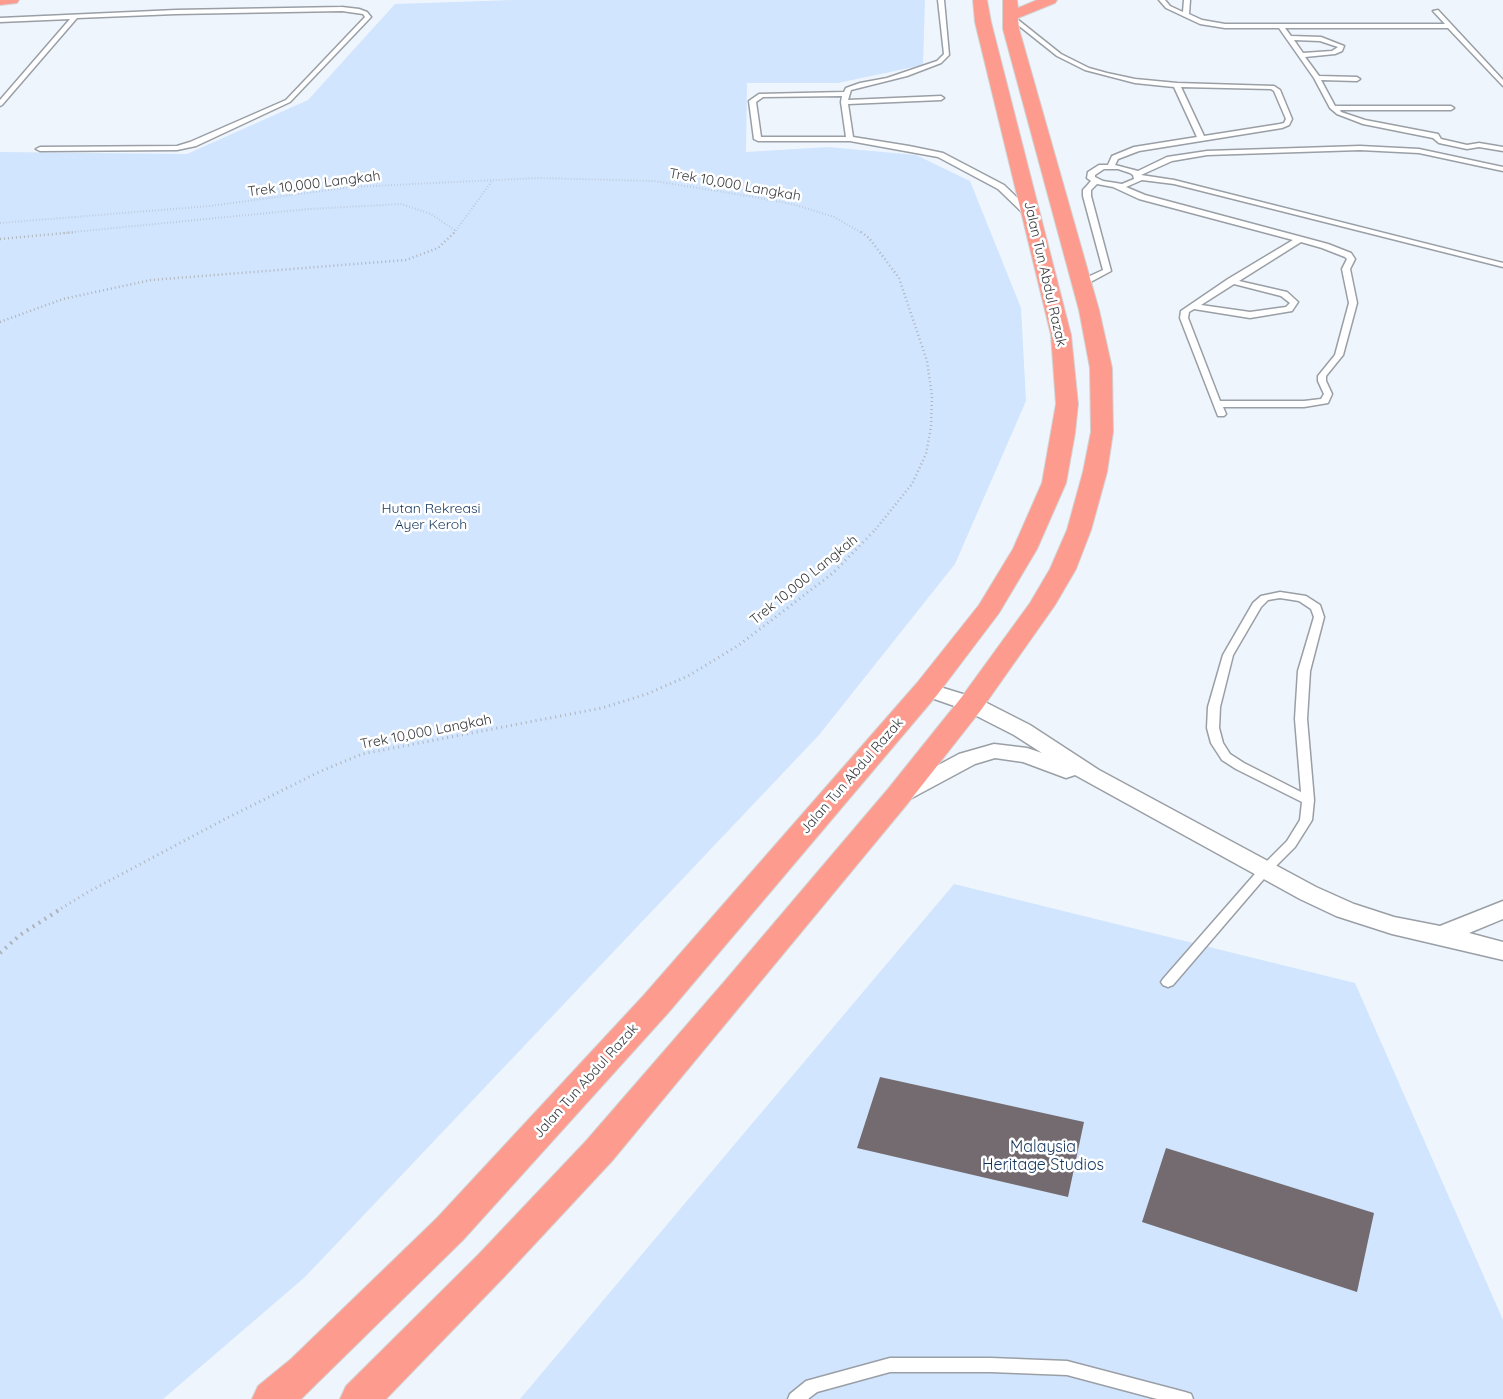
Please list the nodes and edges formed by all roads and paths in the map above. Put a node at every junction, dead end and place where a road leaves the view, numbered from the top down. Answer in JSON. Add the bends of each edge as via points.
{"nodes":[{"id":1,"x":12,"y":0,"type":"edge"},
{"id":2,"x":941,"y":0,"type":"edge"},
{"id":3,"x":980,"y":0,"type":"edge"},
{"id":4,"x":1010,"y":0,"type":"edge"},
{"id":5,"x":1050,"y":0,"type":"edge"},
{"id":6,"x":1162,"y":0,"type":"edge"},
{"id":7,"x":1187,"y":0,"type":"edge"},
{"id":8,"x":0,"y":1,"type":"edge"},
{"id":9,"x":1436,"y":11,"type":"dead end"},
{"id":10,"x":1186,"y":14,"type":"junction"},
{"id":11,"x":1010,"y":16,"type":"junction"},
{"id":12,"x":74,"y":18,"type":"junction"},
{"id":13,"x":0,"y":20,"type":"edge"},
{"id":14,"x":1451,"y":26,"type":"junction"},
{"id":15,"x":1282,"y":28,"type":"junction"},
{"id":16,"x":1289,"y":38,"type":"junction"},
{"id":17,"x":1301,"y":55,"type":"junction"},
{"id":18,"x":1317,"y":78,"type":"junction"},
{"id":19,"x":1358,"y":79,"type":"dead end"},
{"id":20,"x":1503,"y":84,"type":"edge"},
{"id":21,"x":1176,"y":85,"type":"junction"},
{"id":22,"x":845,"y":94,"type":"junction"},
{"id":23,"x":941,"y":98,"type":"dead end"},
{"id":24,"x":844,"y":102,"type":"junction"},
{"id":25,"x":0,"y":104,"type":"edge"},
{"id":26,"x":1333,"y":108,"type":"junction"},
{"id":27,"x":1451,"y":108,"type":"dead end"},
{"id":28,"x":1201,"y":138,"type":"junction"},
{"id":29,"x":850,"y":139,"type":"junction"},
{"id":30,"x":40,"y":149,"type":"dead end"},
{"id":31,"x":1503,"y":149,"type":"edge"},
{"id":32,"x":1110,"y":167,"type":"junction"},
{"id":33,"x":1503,"y":169,"type":"edge"},
{"id":34,"x":1138,"y":175,"type":"junction"},
{"id":35,"x":492,"y":181,"type":"junction"},
{"id":36,"x":1095,"y":181,"type":"junction"},
{"id":37,"x":1116,"y":186,"type":"junction"},
{"id":38,"x":1033,"y":218,"type":"junction"},
{"id":39,"x":0,"y":224,"type":"edge"},
{"id":40,"x":456,"y":231,"type":"junction"},
{"id":41,"x":0,"y":239,"type":"edge"},
{"id":42,"x":1300,"y":239,"type":"junction"},
{"id":43,"x":1503,"y":265,"type":"edge"},
{"id":44,"x":1231,"y":281,"type":"junction"},
{"id":45,"x":1082,"y":283,"type":"junction"},
{"id":46,"x":1193,"y":306,"type":"junction"},
{"id":47,"x":0,"y":322,"type":"edge"},
{"id":48,"x":1217,"y":404,"type":"junction"},
{"id":49,"x":1221,"y":414,"type":"dead end"},
{"id":50,"x":927,"y":689,"type":"junction"},
{"id":51,"x":971,"y":704,"type":"junction"},
{"id":52,"x":1091,"y":775,"type":"junction"},
{"id":53,"x":898,"y":796,"type":"junction"},
{"id":54,"x":1308,"y":800,"type":"junction"},
{"id":55,"x":1266,"y":870,"type":"junction"},
{"id":56,"x":1503,"y":909,"type":"edge"},
{"id":57,"x":1442,"y":935,"type":"junction"},
{"id":58,"x":1503,"y":951,"type":"edge"},
{"id":59,"x":0,"y":953,"type":"edge"},
{"id":60,"x":1168,"y":982,"type":"dead end"},
{"id":61,"x":272,"y":1399,"type":"edge"},
{"id":62,"x":360,"y":1399,"type":"edge"},
{"id":63,"x":796,"y":1399,"type":"edge"},
{"id":64,"x":1186,"y":1399,"type":"edge"}],
"edges":[{"from":1,"to":8,"type":"highway"},
{"from":2,"to":22,"type":"lane","via":[[947,48],[944,58],[897,78],[854,86]]},
{"from":3,"to":38,"type":"highway","name":"Jalan Tun Abdul Razak"},
{"from":4,"to":11,"type":"highway"},
{"from":5,"to":11,"type":"highway"},
{"from":6,"to":10,"type":"lane","via":[[1168,7]]},
{"from":7,"to":10,"type":"lane"},
{"from":9,"to":14,"type":"lane"},
{"from":10,"to":15,"type":"lane","via":[[1200,22],[1225,26]]},
{"from":11,"to":21,"type":"lane","via":[[1059,55],[1087,69],[1135,81]]},
{"from":11,"to":45,"type":"highway"},
{"from":12,"to":13,"type":"lane"},
{"from":12,"to":25,"type":"lane"},
{"from":12,"to":30,"type":"lane","via":[[176,12],[342,9],[358,10],[368,16],[288,101],[193,144],[177,148]]},
{"from":14,"to":15,"type":"lane"},
{"from":14,"to":20,"type":"lane"},
{"from":15,"to":16,"type":"lane"},
{"from":16,"to":17,"type":"lane"},
{"from":16,"to":17,"type":"lane","via":[[1322,39],[1340,46],[1340,50],[1333,53]]},
{"from":17,"to":18,"type":"lane"},
{"from":18,"to":19,"type":"lane"},
{"from":18,"to":26,"type":"lane"},
{"from":21,"to":28,"type":"lane"},
{"from":21,"to":28,"type":"lane","via":[[1272,87],[1277,90],[1289,119],[1282,126]]},
{"from":22,"to":24,"type":"lane"},
{"from":22,"to":29,"type":"lane","via":[[761,94],[752,101],[758,139]]},
{"from":23,"to":24,"type":"lane"},
{"from":24,"to":29,"type":"lane"},
{"from":26,"to":27,"type":"lane"},
{"from":26,"to":31,"type":"lane","via":[[1362,122],[1435,136],[1467,147],[1479,145]]},
{"from":28,"to":32,"type":"lane","via":[[1123,153]]},
{"from":29,"to":38,"type":"lane","via":[[909,148],[948,159],[1001,187]]},
{"from":32,"to":34,"type":"lane","via":[[1126,168]]},
{"from":32,"to":36,"type":"lane","via":[[1092,171],[1091,178]]},
{"from":33,"to":34,"type":"lane","via":[[1419,151],[1360,148],[1207,153],[1170,159]]},
{"from":34,"to":37,"type":"lane","via":[[1136,183]]},
{"from":34,"to":43,"type":"lane"},
{"from":35,"to":39,"type":"path","name":"Trek 10,000 Langkah","via":[[351,187],[210,206]]},
{"from":35,"to":40,"type":"path"},
{"from":35,"to":59,"type":"path","name":"Trek 10,000 Langkah","via":[[595,178],[654,181],[796,205],[855,227],[870,238],[898,278],[927,361],[932,396],[931,427],[926,454],[912,484],[866,542],[833,572],[739,645],[688,676],[602,708],[362,754],[225,819],[88,892],[20,935]]},
{"from":36,"to":37,"type":"lane"},
{"from":36,"to":45,"type":"lane","via":[[1087,196],[1107,270]]},
{"from":37,"to":42,"type":"lane","via":[[1142,197]]},
{"from":38,"to":50,"type":"highway","name":"Jalan Tun Abdul Razak","via":[[1061,335],[1067,404],[1054,483],[1025,549],[990,608]]},
{"from":40,"to":41,"type":"path","via":[[430,214],[401,204],[309,209]]},
{"from":40,"to":47,"type":"path","via":[[438,248],[406,260],[151,280],[63,299]]},
{"from":42,"to":44,"type":"lane"},
{"from":42,"to":48,"type":"lane","via":[[1351,258],[1346,269],[1353,303],[1339,355],[1322,376],[1328,394],[1325,401]]},
{"from":44,"to":46,"type":"lane"},
{"from":44,"to":46,"type":"lane","via":[[1284,294],[1294,305],[1290,309],[1250,315]]},
{"from":45,"to":51,"type":"highway","via":[[1100,368],[1103,400],[1102,432],[1088,501],[1073,546],[1046,598]]},
{"from":46,"to":48,"type":"lane","via":[[1185,311],[1184,318]]},
{"from":48,"to":49,"type":"lane"},
{"from":50,"to":51,"type":"street"},
{"from":50,"to":61,"type":"highway","name":"Jalan Tun Abdul Razak","via":[[662,997],[535,1138],[450,1229],[305,1371]]},
{"from":51,"to":52,"type":"street","via":[[1022,730]]},
{"from":51,"to":53,"type":"highway"},
{"from":52,"to":53,"type":"street","via":[[1065,770],[1027,755],[994,751],[967,759]]},
{"from":52,"to":55,"type":"street"},
{"from":53,"to":62,"type":"highway","via":[[599,1150]]},
{"from":54,"to":54,"type":"lane","via":[[1301,719],[1304,671],[1320,618],[1316,607],[1302,598],[1280,595],[1264,598],[1228,655],[1214,707],[1213,728],[1216,743],[1226,757]]},
{"from":54,"to":55,"type":"lane","via":[[1306,820],[1291,844]]},
{"from":55,"to":57,"type":"street","via":[[1345,910],[1392,925]]},
{"from":55,"to":60,"type":"lane"},
{"from":56,"to":57,"type":"street"},
{"from":57,"to":58,"type":"street"},
{"from":63,"to":64,"type":"lane","via":[[812,1386],[890,1365],[991,1365],[1067,1368]]}]}
